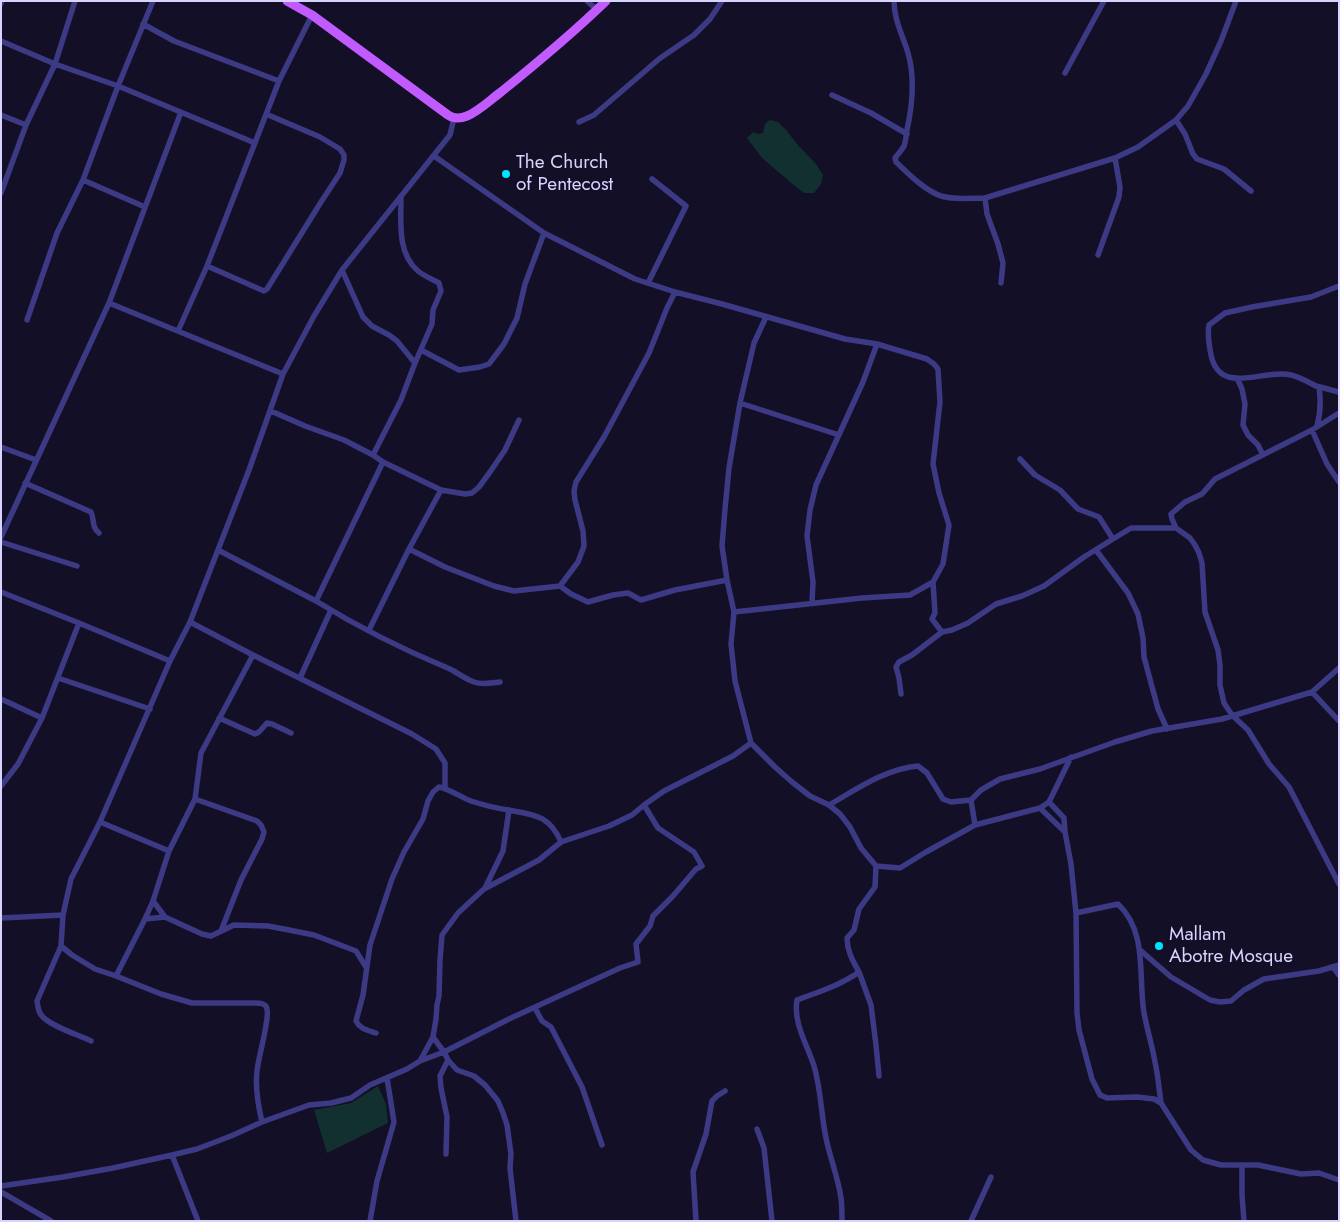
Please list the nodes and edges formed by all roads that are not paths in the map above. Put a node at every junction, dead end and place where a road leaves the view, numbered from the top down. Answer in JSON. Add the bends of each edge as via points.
{"nodes":[{"id":1,"x":75,"y":1,"type":"edge"},
{"id":2,"x":153,"y":1,"type":"edge"},
{"id":3,"x":287,"y":1,"type":"edge"},
{"id":4,"x":587,"y":1,"type":"edge"},
{"id":5,"x":606,"y":1,"type":"edge"},
{"id":6,"x":722,"y":1,"type":"edge"},
{"id":7,"x":894,"y":1,"type":"edge"},
{"id":8,"x":1104,"y":1,"type":"edge"},
{"id":9,"x":1236,"y":1,"type":"edge"},
{"id":10,"x":597,"y":10,"type":"junction"},
{"id":11,"x":312,"y":15,"type":"junction"},
{"id":12,"x":143,"y":24,"type":"junction"},
{"id":13,"x":1,"y":42,"type":"edge"},
{"id":14,"x":55,"y":64,"type":"junction"},
{"id":15,"x":1065,"y":73,"type":"dead end"},
{"id":16,"x":279,"y":82,"type":"junction"},
{"id":17,"x":118,"y":86,"type":"junction"},
{"id":18,"x":832,"y":95,"type":"dead end"},
{"id":19,"x":181,"y":112,"type":"junction"},
{"id":20,"x":266,"y":114,"type":"junction"},
{"id":21,"x":1,"y":115,"type":"edge"},
{"id":22,"x":454,"y":118,"type":"junction"},
{"id":23,"x":1176,"y":120,"type":"junction"},
{"id":24,"x":579,"y":122,"type":"dead end"},
{"id":25,"x":26,"y":125,"type":"junction"},
{"id":26,"x":906,"y":134,"type":"junction"},
{"id":27,"x":255,"y":143,"type":"junction"},
{"id":28,"x":434,"y":156,"type":"junction"},
{"id":29,"x":1115,"y":158,"type":"junction"},
{"id":30,"x":84,"y":180,"type":"junction"},
{"id":31,"x":652,"y":180,"type":"dead end"},
{"id":32,"x":1251,"y":191,"type":"dead end"},
{"id":33,"x":1,"y":193,"type":"edge"},
{"id":34,"x":401,"y":198,"type":"junction"},
{"id":35,"x":985,"y":198,"type":"junction"},
{"id":36,"x":144,"y":207,"type":"junction"},
{"id":37,"x":544,"y":232,"type":"junction"},
{"id":38,"x":1098,"y":255,"type":"dead end"},
{"id":39,"x":207,"y":266,"type":"junction"},
{"id":40,"x":342,"y":270,"type":"junction"},
{"id":41,"x":648,"y":283,"type":"junction"},
{"id":42,"x":1002,"y":283,"type":"dead end"},
{"id":43,"x":1339,"y":286,"type":"edge"},
{"id":44,"x":674,"y":292,"type":"junction"},
{"id":45,"x":110,"y":303,"type":"junction"},
{"id":46,"x":766,"y":317,"type":"junction"},
{"id":47,"x":27,"y":320,"type":"dead end"},
{"id":48,"x":178,"y":331,"type":"junction"},
{"id":49,"x":877,"y":344,"type":"junction"},
{"id":50,"x":421,"y":350,"type":"junction"},
{"id":51,"x":415,"y":364,"type":"junction"},
{"id":52,"x":283,"y":374,"type":"junction"},
{"id":53,"x":1237,"y":378,"type":"junction"},
{"id":54,"x":1319,"y":387,"type":"junction"},
{"id":55,"x":1339,"y":392,"type":"edge"},
{"id":56,"x":740,"y":403,"type":"junction"},
{"id":57,"x":271,"y":411,"type":"junction"},
{"id":58,"x":1339,"y":413,"type":"edge"},
{"id":59,"x":519,"y":420,"type":"dead end"},
{"id":60,"x":1315,"y":428,"type":"junction"},
{"id":61,"x":839,"y":435,"type":"junction"},
{"id":62,"x":1,"y":447,"type":"edge"},
{"id":63,"x":1263,"y":454,"type":"junction"},
{"id":64,"x":373,"y":455,"type":"junction"},
{"id":65,"x":1020,"y":459,"type":"dead end"},
{"id":66,"x":36,"y":460,"type":"junction"},
{"id":67,"x":383,"y":462,"type":"junction"},
{"id":68,"x":1339,"y":482,"type":"edge"},
{"id":69,"x":25,"y":483,"type":"junction"},
{"id":70,"x":441,"y":490,"type":"junction"},
{"id":71,"x":1,"y":516,"type":"edge"},
{"id":72,"x":10,"y":519,"type":"junction"},
{"id":73,"x":1176,"y":528,"type":"junction"},
{"id":74,"x":99,"y":533,"type":"dead end"},
{"id":75,"x":1,"y":537,"type":"edge"},
{"id":76,"x":1113,"y":539,"type":"junction"},
{"id":77,"x":1,"y":542,"type":"edge"},
{"id":78,"x":409,"y":549,"type":"junction"},
{"id":79,"x":218,"y":550,"type":"junction"},
{"id":80,"x":1096,"y":550,"type":"junction"},
{"id":81,"x":76,"y":566,"type":"dead end"},
{"id":82,"x":727,"y":580,"type":"junction"},
{"id":83,"x":933,"y":582,"type":"junction"},
{"id":84,"x":560,"y":586,"type":"junction"},
{"id":85,"x":1,"y":592,"type":"edge"},
{"id":86,"x":316,"y":601,"type":"junction"},
{"id":87,"x":812,"y":603,"type":"junction"},
{"id":88,"x":331,"y":610,"type":"junction"},
{"id":89,"x":734,"y":612,"type":"junction"},
{"id":90,"x":190,"y":622,"type":"junction"},
{"id":91,"x":79,"y":623,"type":"junction"},
{"id":92,"x":369,"y":630,"type":"junction"},
{"id":93,"x":942,"y":632,"type":"junction"},
{"id":94,"x":253,"y":655,"type":"junction"},
{"id":95,"x":170,"y":661,"type":"junction"},
{"id":96,"x":1339,"y":668,"type":"edge"},
{"id":97,"x":58,"y":678,"type":"junction"},
{"id":98,"x":300,"y":678,"type":"junction"},
{"id":99,"x":500,"y":682,"type":"dead end"},
{"id":100,"x":1312,"y":692,"type":"junction"},
{"id":101,"x":901,"y":694,"type":"dead end"},
{"id":102,"x":1,"y":699,"type":"edge"},
{"id":103,"x":150,"y":709,"type":"junction"},
{"id":104,"x":1232,"y":715,"type":"junction"},
{"id":105,"x":42,"y":718,"type":"junction"},
{"id":106,"x":220,"y":718,"type":"junction"},
{"id":107,"x":1339,"y":720,"type":"edge"},
{"id":108,"x":1167,"y":729,"type":"junction"},
{"id":109,"x":291,"y":734,"type":"dead end"},
{"id":110,"x":750,"y":742,"type":"junction"},
{"id":111,"x":1071,"y":757,"type":"junction"},
{"id":112,"x":2,"y":784,"type":"edge"},
{"id":113,"x":445,"y":788,"type":"junction"},
{"id":114,"x":195,"y":799,"type":"junction"},
{"id":115,"x":971,"y":800,"type":"junction"},
{"id":116,"x":1049,"y":802,"type":"junction"},
{"id":117,"x":644,"y":805,"type":"junction"},
{"id":118,"x":829,"y":805,"type":"junction"},
{"id":119,"x":1040,"y":808,"type":"junction"},
{"id":120,"x":509,"y":810,"type":"junction"},
{"id":121,"x":100,"y":822,"type":"junction"},
{"id":122,"x":974,"y":825,"type":"junction"},
{"id":123,"x":1065,"y":832,"type":"junction"},
{"id":124,"x":561,"y":842,"type":"junction"},
{"id":125,"x":169,"y":851,"type":"junction"},
{"id":126,"x":876,"y":866,"type":"junction"},
{"id":127,"x":1339,"y":884,"type":"edge"},
{"id":128,"x":484,"y":889,"type":"junction"},
{"id":129,"x":153,"y":901,"type":"junction"},
{"id":130,"x":1076,"y":913,"type":"junction"},
{"id":131,"x":63,"y":915,"type":"junction"},
{"id":132,"x":165,"y":917,"type":"junction"},
{"id":133,"x":1,"y":918,"type":"edge"},
{"id":134,"x":145,"y":919,"type":"junction"},
{"id":135,"x":221,"y":931,"type":"junction"},
{"id":136,"x":370,"y":945,"type":"junction"},
{"id":137,"x":61,"y":946,"type":"junction"},
{"id":138,"x":356,"y":950,"type":"junction"},
{"id":139,"x":1140,"y":950,"type":"junction"},
{"id":140,"x":366,"y":966,"type":"junction"},
{"id":141,"x":1336,"y":966,"type":"edge"},
{"id":142,"x":859,"y":972,"type":"junction"},
{"id":143,"x":1339,"y":975,"type":"edge"},
{"id":144,"x":116,"y":976,"type":"junction"},
{"id":145,"x":534,"y":1008,"type":"junction"},
{"id":146,"x":376,"y":1033,"type":"dead end"},
{"id":147,"x":433,"y":1037,"type":"junction"},
{"id":148,"x":91,"y":1041,"type":"dead end"},
{"id":149,"x":444,"y":1052,"type":"junction"},
{"id":150,"x":448,"y":1060,"type":"junction"},
{"id":151,"x":420,"y":1061,"type":"junction"},
{"id":152,"x":879,"y":1076,"type":"dead end"},
{"id":153,"x":388,"y":1078,"type":"junction"},
{"id":154,"x":725,"y":1091,"type":"dead end"},
{"id":155,"x":1161,"y":1103,"type":"junction"},
{"id":156,"x":262,"y":1122,"type":"junction"},
{"id":157,"x":757,"y":1130,"type":"dead end"},
{"id":158,"x":602,"y":1145,"type":"dead end"},
{"id":159,"x":446,"y":1154,"type":"dead end"},
{"id":160,"x":172,"y":1156,"type":"junction"},
{"id":161,"x":1242,"y":1166,"type":"junction"},
{"id":162,"x":991,"y":1177,"type":"dead end"},
{"id":163,"x":1339,"y":1180,"type":"edge"},
{"id":164,"x":1,"y":1186,"type":"edge"},
{"id":165,"x":1,"y":1192,"type":"edge"},
{"id":166,"x":51,"y":1221,"type":"edge"},
{"id":167,"x":198,"y":1221,"type":"edge"},
{"id":168,"x":370,"y":1221,"type":"edge"},
{"id":169,"x":516,"y":1221,"type":"edge"},
{"id":170,"x":696,"y":1221,"type":"edge"},
{"id":171,"x":772,"y":1221,"type":"edge"},
{"id":172,"x":842,"y":1221,"type":"edge"},
{"id":173,"x":971,"y":1221,"type":"edge"},
{"id":174,"x":1244,"y":1221,"type":"edge"}],
"edges":[{"from":1,"to":14,"type":"street"},
{"from":2,"to":12,"type":"street"},
{"from":3,"to":11,"type":"main road"},
{"from":4,"to":10,"type":"street"},
{"from":5,"to":10,"type":"main road"},
{"from":6,"to":24,"type":"street","via":[[694,35],[659,59],[594,116]]},
{"from":7,"to":26,"type":"street","via":[[911,72],[912,100]]},
{"from":8,"to":15,"type":"street"},
{"from":9,"to":23,"type":"street","via":[[1206,74]]},
{"from":10,"to":22,"type":"main road","via":[[474,112]]},
{"from":11,"to":16,"type":"street"},
{"from":11,"to":22,"type":"main road"},
{"from":12,"to":16,"type":"street","via":[[174,41]]},
{"from":12,"to":17,"type":"street"},
{"from":13,"to":14,"type":"street"},
{"from":14,"to":17,"type":"street"},
{"from":14,"to":25,"type":"street"},
{"from":16,"to":20,"type":"street"},
{"from":17,"to":19,"type":"street"},
{"from":17,"to":30,"type":"street"},
{"from":18,"to":26,"type":"street"},
{"from":19,"to":27,"type":"street"},
{"from":19,"to":36,"type":"street"},
{"from":20,"to":27,"type":"street"},
{"from":20,"to":39,"type":"street","via":[[340,149],[344,155],[340,173],[268,289],[264,291]]},
{"from":21,"to":25,"type":"street"},
{"from":22,"to":28,"type":"street","via":[[450,135]]},
{"from":23,"to":29,"type":"street","via":[[1138,147]]},
{"from":23,"to":32,"type":"street","via":[[1197,159],[1224,169]]},
{"from":25,"to":33,"type":"street"},
{"from":26,"to":35,"type":"street","via":[[896,162],[919,183],[941,196]]},
{"from":27,"to":39,"type":"street"},
{"from":28,"to":34,"type":"street"},
{"from":28,"to":37,"type":"street"},
{"from":29,"to":35,"type":"street"},
{"from":29,"to":38,"type":"street","via":[[1119,196]]},
{"from":30,"to":36,"type":"street"},
{"from":30,"to":47,"type":"street","via":[[58,233]]},
{"from":31,"to":41,"type":"street","via":[[686,206]]},
{"from":34,"to":40,"type":"street"},
{"from":34,"to":50,"type":"street","via":[[402,245],[407,258],[418,271],[439,282],[441,291]]},
{"from":35,"to":42,"type":"street","via":[[1002,263]]},
{"from":36,"to":45,"type":"street"},
{"from":37,"to":41,"type":"street"},
{"from":37,"to":50,"type":"street","via":[[525,284],[517,318],[489,364],[459,370]]},
{"from":39,"to":48,"type":"street"},
{"from":40,"to":51,"type":"street","via":[[363,317],[397,341]]},
{"from":40,"to":52,"type":"street"},
{"from":41,"to":44,"type":"street"},
{"from":43,"to":53,"type":"street","via":[[1311,297],[1225,314],[1209,324],[1213,362],[1226,377]]},
{"from":44,"to":46,"type":"street"},
{"from":44,"to":84,"type":"street","via":[[649,353],[576,482],[575,500],[584,546],[578,562]]},
{"from":45,"to":48,"type":"street"},
{"from":45,"to":66,"type":"street"},
{"from":46,"to":49,"type":"street"},
{"from":46,"to":56,"type":"street","via":[[754,343]]},
{"from":48,"to":52,"type":"street"},
{"from":49,"to":61,"type":"street"},
{"from":49,"to":83,"type":"street","via":[[927,359],[938,369],[940,402],[933,464],[949,525],[943,564]]},
{"from":50,"to":51,"type":"street"},
{"from":51,"to":64,"type":"street"},
{"from":52,"to":57,"type":"street"},
{"from":53,"to":54,"type":"street","via":[[1291,375]]},
{"from":53,"to":63,"type":"street","via":[[1245,404],[1243,425]]},
{"from":54,"to":55,"type":"street"},
{"from":54,"to":60,"type":"street","via":[[1321,413]]},
{"from":56,"to":61,"type":"street"},
{"from":56,"to":82,"type":"street","via":[[729,468],[722,546]]},
{"from":57,"to":64,"type":"street"},
{"from":57,"to":79,"type":"street"},
{"from":58,"to":60,"type":"street"},
{"from":59,"to":70,"type":"street","via":[[504,450],[472,493]]},
{"from":60,"to":63,"type":"street"},
{"from":60,"to":68,"type":"street","via":[[1328,464]]},
{"from":61,"to":87,"type":"street","via":[[816,485],[810,510],[807,536],[813,582]]},
{"from":62,"to":66,"type":"street"},
{"from":63,"to":73,"type":"street","via":[[1215,479],[1202,494],[1178,507],[1171,514]]},
{"from":64,"to":67,"type":"street"},
{"from":65,"to":76,"type":"street","via":[[1035,474],[1060,490],[1078,509],[1099,517]]},
{"from":66,"to":69,"type":"street"},
{"from":67,"to":70,"type":"street"},
{"from":67,"to":86,"type":"street"},
{"from":69,"to":72,"type":"street"},
{"from":69,"to":74,"type":"street","via":[[91,512]]},
{"from":70,"to":78,"type":"street"},
{"from":71,"to":72,"type":"street"},
{"from":72,"to":75,"type":"street"},
{"from":73,"to":76,"type":"street","via":[[1132,528]]},
{"from":73,"to":104,"type":"street","via":[[1190,538],[1200,553],[1205,612],[1218,650],[1224,703]]},
{"from":76,"to":80,"type":"street"},
{"from":77,"to":81,"type":"street"},
{"from":78,"to":84,"type":"street","via":[[445,567],[514,591]]},
{"from":78,"to":92,"type":"street"},
{"from":79,"to":86,"type":"street"},
{"from":79,"to":90,"type":"street"},
{"from":80,"to":93,"type":"street","via":[[1044,586],[996,604],[968,623]]},
{"from":80,"to":108,"type":"street","via":[[1128,593],[1138,614],[1144,657]]},
{"from":82,"to":84,"type":"street","via":[[641,600],[628,593],[588,602]]},
{"from":82,"to":89,"type":"street"},
{"from":83,"to":87,"type":"street","via":[[910,595]]},
{"from":83,"to":93,"type":"street","via":[[935,613],[932,619]]},
{"from":85,"to":91,"type":"street"},
{"from":86,"to":88,"type":"street"},
{"from":87,"to":89,"type":"street"},
{"from":88,"to":92,"type":"street"},
{"from":88,"to":98,"type":"street"},
{"from":89,"to":110,"type":"street","via":[[731,644],[735,681]]},
{"from":90,"to":94,"type":"street"},
{"from":90,"to":95,"type":"street"},
{"from":91,"to":95,"type":"street"},
{"from":91,"to":97,"type":"street"},
{"from":92,"to":99,"type":"street","via":[[474,682]]},
{"from":93,"to":101,"type":"street","via":[[899,662],[896,667]]},
{"from":94,"to":98,"type":"street"},
{"from":94,"to":106,"type":"street"},
{"from":95,"to":103,"type":"street"},
{"from":96,"to":100,"type":"street"},
{"from":97,"to":103,"type":"street"},
{"from":97,"to":105,"type":"street"},
{"from":98,"to":113,"type":"street","via":[[436,749],[445,763]]},
{"from":100,"to":104,"type":"street"},
{"from":100,"to":107,"type":"street"},
{"from":102,"to":105,"type":"street"},
{"from":103,"to":121,"type":"street"},
{"from":104,"to":108,"type":"street"},
{"from":104,"to":127,"type":"street","via":[[1248,730],[1269,764],[1289,787]]},
{"from":105,"to":112,"type":"street","via":[[18,764]]},
{"from":106,"to":109,"type":"street","via":[[255,734],[267,723]]},
{"from":106,"to":114,"type":"street","via":[[201,753]]},
{"from":108,"to":111,"type":"street"},
{"from":110,"to":117,"type":"street","via":[[733,756],[678,783]]},
{"from":110,"to":118,"type":"street","via":[[792,782]]},
{"from":111,"to":115,"type":"street","via":[[1000,779]]},
{"from":111,"to":116,"type":"street"},
{"from":113,"to":120,"type":"street","via":[[471,801]]},
{"from":113,"to":136,"type":"street","via":[[439,787],[428,801],[423,819],[392,879]]},
{"from":114,"to":125,"type":"street"},
{"from":114,"to":135,"type":"street","via":[[256,821],[264,832]]},
{"from":115,"to":118,"type":"street","via":[[951,802],[943,799],[927,773],[918,766],[882,774]]},
{"from":115,"to":122,"type":"street"},
{"from":116,"to":119,"type":"street"},
{"from":116,"to":123,"type":"street","via":[[1064,818]]},
{"from":117,"to":124,"type":"street","via":[[610,826]]},
{"from":117,"to":145,"type":"street","via":[[658,828],[694,852],[702,866],[653,916],[650,926],[636,944],[638,962]]},
{"from":118,"to":126,"type":"street","via":[[840,814]]},
{"from":119,"to":122,"type":"street"},
{"from":119,"to":123,"type":"street"},
{"from":120,"to":124,"type":"street","via":[[528,812],[547,822],[556,830]]},
{"from":120,"to":128,"type":"street","via":[[503,851]]},
{"from":121,"to":125,"type":"street"},
{"from":121,"to":131,"type":"street","via":[[71,879]]},
{"from":122,"to":126,"type":"street","via":[[900,868]]},
{"from":123,"to":130,"type":"street","via":[[1072,864]]},
{"from":124,"to":128,"type":"street","via":[[539,860]]},
{"from":125,"to":129,"type":"street"},
{"from":126,"to":142,"type":"street","via":[[876,887],[859,909],[854,930],[847,938],[850,956]]},
{"from":128,"to":147,"type":"street","via":[[458,913],[442,935]]},
{"from":129,"to":132,"type":"street"},
{"from":129,"to":134,"type":"street"},
{"from":130,"to":139,"type":"street","via":[[1118,904],[1130,918]]},
{"from":130,"to":155,"type":"street","via":[[1077,1013],[1092,1079],[1100,1095],[1107,1098],[1137,1097]]},
{"from":131,"to":133,"type":"street"},
{"from":131,"to":137,"type":"street"},
{"from":132,"to":134,"type":"street"},
{"from":132,"to":135,"type":"street","via":[[202,934],[211,936]]},
{"from":134,"to":144,"type":"street"},
{"from":135,"to":138,"type":"street","via":[[234,925],[268,926]]},
{"from":136,"to":138,"type":"street"},
{"from":136,"to":140,"type":"street"},
{"from":137,"to":144,"type":"street","via":[[95,969]]},
{"from":137,"to":148,"type":"street","via":[[37,1001],[38,1010],[43,1018]]},
{"from":138,"to":140,"type":"street"},
{"from":139,"to":141,"type":"street","via":[[1171,977],[1210,1000],[1220,1002],[1231,1001],[1264,980]]},
{"from":139,"to":155,"type":"street","via":[[1144,1012]]},
{"from":140,"to":146,"type":"street","via":[[356,1021],[362,1028]]},
{"from":141,"to":143,"type":"street"},
{"from":142,"to":152,"type":"street","via":[[871,1005]]},
{"from":142,"to":172,"type":"street","via":[[797,1000],[796,1004],[796,1017],[814,1066],[820,1094],[826,1139],[841,1198]]},
{"from":144,"to":156,"type":"street","via":[[192,1003],[265,1005],[268,1015],[257,1071],[257,1101]]},
{"from":145,"to":149,"type":"street"},
{"from":145,"to":158,"type":"street","via":[[551,1028],[582,1087]]},
{"from":147,"to":149,"type":"street"},
{"from":147,"to":151,"type":"street"},
{"from":149,"to":150,"type":"street"},
{"from":149,"to":151,"type":"street"},
{"from":150,"to":159,"type":"street","via":[[440,1076],[447,1118]]},
{"from":150,"to":169,"type":"street","via":[[457,1070],[474,1076],[485,1085],[498,1101],[512,1154],[510,1168]]},
{"from":151,"to":153,"type":"street"},
{"from":153,"to":156,"type":"street","via":[[351,1098],[309,1106]]},
{"from":153,"to":168,"type":"street","via":[[394,1122],[377,1181]]},
{"from":154,"to":170,"type":"street","via":[[712,1101],[706,1134],[693,1172]]},
{"from":155,"to":161,"type":"street","via":[[1191,1150],[1203,1160]]},
{"from":156,"to":160,"type":"street"},
{"from":157,"to":171,"type":"street","via":[[764,1148]]},
{"from":160,"to":164,"type":"street"},
{"from":160,"to":167,"type":"street"},
{"from":161,"to":163,"type":"street","via":[[1258,1165],[1301,1174],[1319,1173]]},
{"from":161,"to":174,"type":"street"},
{"from":162,"to":173,"type":"street"},
{"from":165,"to":166,"type":"street"}]}
